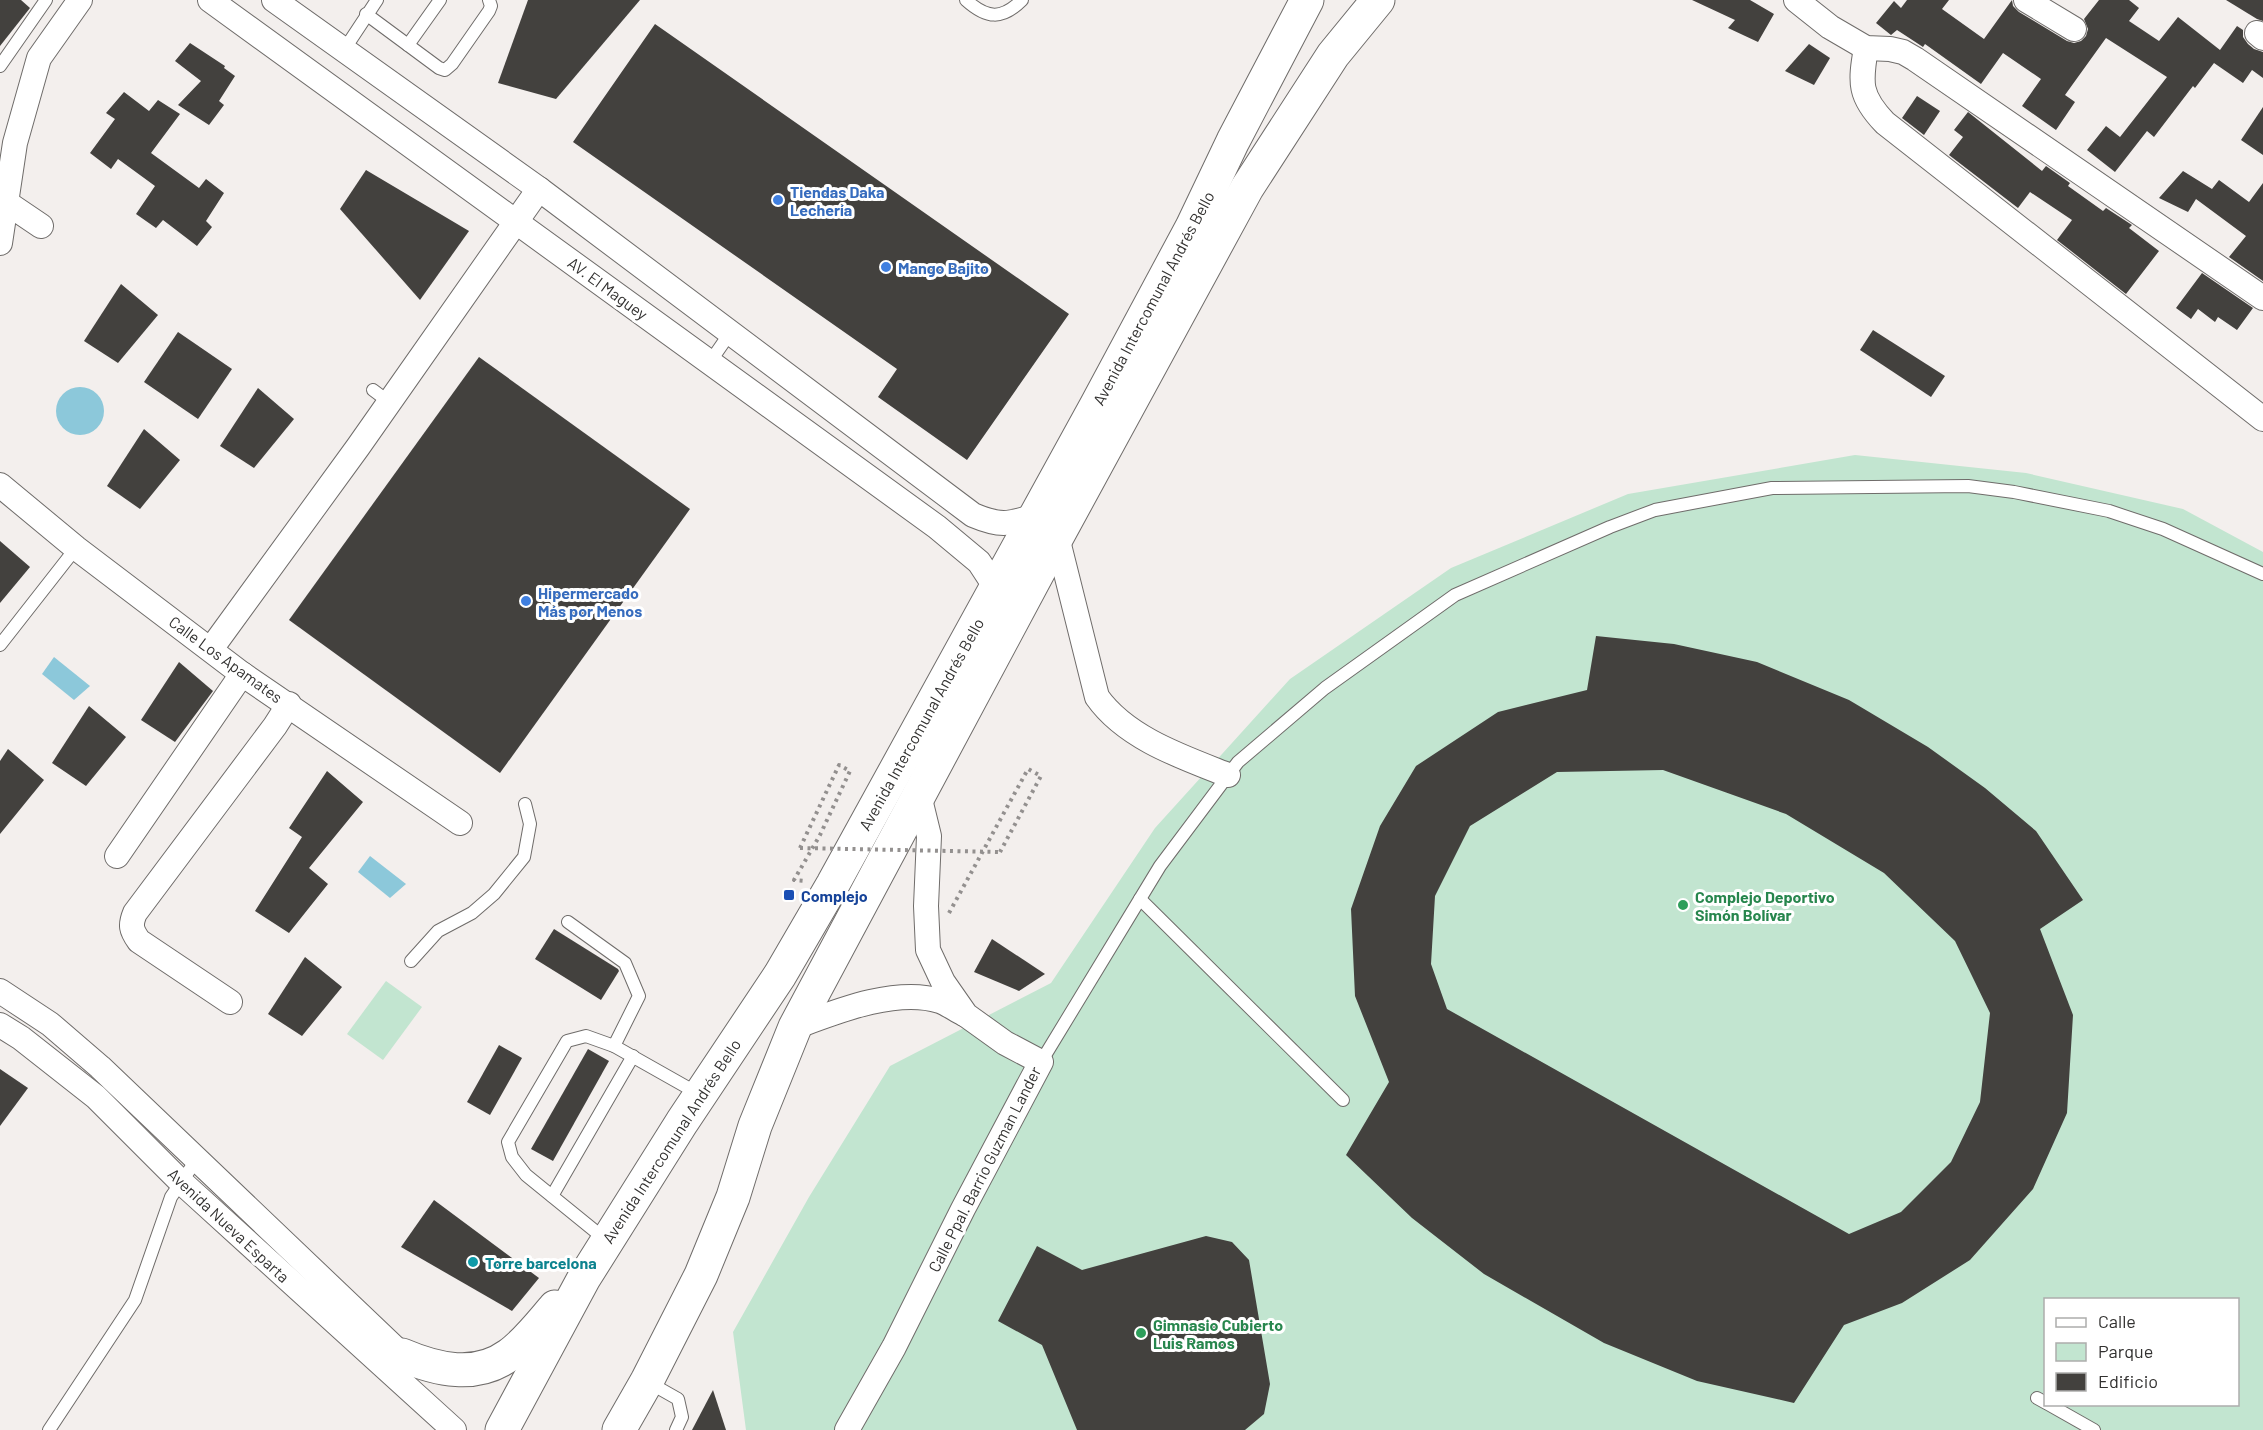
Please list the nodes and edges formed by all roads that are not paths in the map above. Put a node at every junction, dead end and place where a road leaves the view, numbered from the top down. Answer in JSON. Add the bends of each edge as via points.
{"nodes":[{"id":1,"x":46,"y":0,"type":"edge"},
{"id":2,"x":80,"y":0,"type":"edge"},
{"id":3,"x":210,"y":0,"type":"edge"},
{"id":4,"x":274,"y":0,"type":"edge"},
{"id":5,"x":377,"y":0,"type":"edge"},
{"id":6,"x":440,"y":0,"type":"edge"},
{"id":7,"x":489,"y":0,"type":"edge"},
{"id":8,"x":966,"y":0,"type":"edge"},
{"id":9,"x":1022,"y":0,"type":"edge"},
{"id":10,"x":1307,"y":0,"type":"edge"},
{"id":11,"x":1378,"y":0,"type":"edge"},
{"id":12,"x":1796,"y":0,"type":"edge"},
{"id":13,"x":2026,"y":0,"type":"edge"},
{"id":14,"x":366,"y":14,"type":"junction"},
{"id":15,"x":2074,"y":29,"type":"dead end"},
{"id":16,"x":408,"y":45,"type":"junction"},
{"id":17,"x":1866,"y":48,"type":"junction"},
{"id":18,"x":344,"y":50,"type":"junction"},
{"id":19,"x":0,"y":66,"type":"edge"},
{"id":20,"x":8,"y":140,"type":"edge"},
{"id":21,"x":539,"y":189,"type":"junction"},
{"id":22,"x":7,"y":203,"type":"junction"},
{"id":23,"x":516,"y":221,"type":"junction"},
{"id":24,"x":41,"y":226,"type":"dead end"},
{"id":25,"x":0,"y":243,"type":"edge"},
{"id":26,"x":2263,"y":298,"type":"edge"},
{"id":27,"x":730,"y":333,"type":"junction"},
{"id":28,"x":710,"y":362,"type":"junction"},
{"id":29,"x":2263,"y":419,"type":"edge"},
{"id":30,"x":0,"y":485,"type":"edge"},
{"id":31,"x":1046,"y":526,"type":"junction"},
{"id":32,"x":76,"y":548,"type":"junction"},
{"id":33,"x":2263,"y":574,"type":"edge"},
{"id":34,"x":996,"y":588,"type":"junction"},
{"id":35,"x":0,"y":645,"type":"edge"},
{"id":36,"x":211,"y":649,"type":"junction"},
{"id":37,"x":242,"y":674,"type":"junction"},
{"id":38,"x":288,"y":704,"type":"junction"},
{"id":39,"x":1228,"y":775,"type":"junction"},
{"id":40,"x":919,"y":795,"type":"junction"},
{"id":41,"x":525,"y":804,"type":"dead end"},
{"id":42,"x":460,"y":823,"type":"dead end"},
{"id":43,"x":117,"y":856,"type":"dead end"},
{"id":44,"x":1140,"y":899,"type":"junction"},
{"id":45,"x":568,"y":922,"type":"dead end"},
{"id":46,"x":411,"y":961,"type":"dead end"},
{"id":47,"x":0,"y":991,"type":"edge"},
{"id":48,"x":230,"y":1002,"type":"dead end"},
{"id":49,"x":966,"y":1015,"type":"junction"},
{"id":50,"x":0,"y":1025,"type":"edge"},
{"id":51,"x":795,"y":1027,"type":"junction"},
{"id":52,"x":614,"y":1046,"type":"junction"},
{"id":53,"x":633,"y":1056,"type":"junction"},
{"id":54,"x":1041,"y":1062,"type":"junction"},
{"id":55,"x":700,"y":1094,"type":"junction"},
{"id":56,"x":1343,"y":1100,"type":"dead end"},
{"id":57,"x":197,"y":1159,"type":"junction"},
{"id":58,"x":180,"y":1181,"type":"junction"},
{"id":59,"x":552,"y":1196,"type":"junction"},
{"id":60,"x":607,"y":1241,"type":"junction"},
{"id":61,"x":584,"y":1278,"type":"junction"},
{"id":62,"x":395,"y":1363,"type":"junction"},
{"id":63,"x":647,"y":1381,"type":"junction"},
{"id":64,"x":2050,"y":1406,"type":"edge"},
{"id":65,"x":451,"y":1427,"type":"edge"},
{"id":66,"x":49,"y":1430,"type":"edge"},
{"id":67,"x":502,"y":1430,"type":"edge"},
{"id":68,"x":619,"y":1430,"type":"edge"},
{"id":69,"x":676,"y":1430,"type":"edge"},
{"id":70,"x":847,"y":1430,"type":"edge"},
{"id":71,"x":2094,"y":1430,"type":"edge"}],
"edges":[{"from":1,"to":19,"type":"lane"},
{"from":2,"to":20,"type":"street","via":[[39,58]]},
{"from":3,"to":23,"type":"street","name":"AV. El Maguey"},
{"from":4,"to":18,"type":"street"},
{"from":5,"to":14,"type":"lane"},
{"from":6,"to":16,"type":"lane"},
{"from":7,"to":16,"type":"lane","via":[[489,11],[445,70]]},
{"from":8,"to":9,"type":"lane","via":[[988,14],[1000,15]]},
{"from":10,"to":31,"type":"main road","name":"Avenida Intercomunal Andrés Bello","via":[[1091,415]]},
{"from":11,"to":31,"type":"main road","name":"Avenida Intercomunal Andrés Bello","via":[[1333,55],[1247,188]]},
{"from":12,"to":17,"type":"street","via":[[1830,27]]},
{"from":13,"to":15,"type":"street"},
{"from":14,"to":16,"type":"lane"},
{"from":14,"to":18,"type":"lane"},
{"from":17,"to":26,"type":"street","via":[[1890,49],[1915,59]]},
{"from":17,"to":29,"type":"street","via":[[1861,74],[1866,102],[1885,123]]},
{"from":18,"to":21,"type":"street"},
{"from":20,"to":22,"type":"street"},
{"from":21,"to":23,"type":"street"},
{"from":21,"to":27,"type":"street"},
{"from":22,"to":24,"type":"street"},
{"from":22,"to":25,"type":"street"},
{"from":23,"to":28,"type":"street","name":"AV. El Maguey"},
{"from":23,"to":36,"type":"street","via":[[381,396]]},
{"from":27,"to":28,"type":"lane"},
{"from":27,"to":31,"type":"street","via":[[973,515],[991,523]]},
{"from":28,"to":34,"type":"street","name":"AV. El Maguey","via":[[938,527],[979,562]]},
{"from":30,"to":32,"type":"street","name":"Calle Los Apamates"},
{"from":31,"to":34,"type":"main road","name":"Avenida Intercomunal Andrés Bello"},
{"from":31,"to":39,"type":"street","via":[[1097,697],[1109,714],[1180,756]]},
{"from":31,"to":40,"type":"main road","name":"Avenida Intercomunal Andrés Bello"},
{"from":32,"to":35,"type":"lane"},
{"from":32,"to":36,"type":"street","name":"Calle Los Apamates"},
{"from":33,"to":39,"type":"lane","via":[[2152,525],[2109,511],[2014,492],[1968,486],[1772,488],[1709,499],[1655,510],[1619,523],[1455,595],[1325,688],[1264,738]]},
{"from":34,"to":55,"type":"main road","name":"Avenida Intercomunal Andrés Bello","via":[[780,975]]},
{"from":36,"to":37,"type":"street","name":"Calle Los Apamates"},
{"from":37,"to":38,"type":"street","name":"Calle Los Apamates"},
{"from":37,"to":43,"type":"street"},
{"from":38,"to":42,"type":"street","name":"Calle Los Apamates"},
{"from":38,"to":48,"type":"street","via":[[130,923],[139,941]]},
{"from":39,"to":44,"type":"lane"},
{"from":40,"to":49,"type":"street","name":"Calle Ppal. Barrio Guzman Lander","via":[[929,836],[928,950]]},
{"from":40,"to":51,"type":"main road","name":"Avenida Intercomunal Andrés Bello"},
{"from":41,"to":46,"type":"lane","via":[[530,824],[524,857],[494,894],[472,913],[438,931]]},
{"from":44,"to":54,"type":"lane"},
{"from":44,"to":56,"type":"lane"},
{"from":45,"to":52,"type":"lane","via":[[625,963],[634,981],[639,996]]},
{"from":47,"to":57,"type":"street","name":"Avenida Nueva Esparta","via":[[50,1024]]},
{"from":49,"to":51,"type":"street","via":[[940,1001],[909,996],[854,1005]]},
{"from":49,"to":54,"type":"street","name":"Calle Ppal. Barrio Guzman Lander","via":[[1005,1043]]},
{"from":50,"to":58,"type":"street","name":"Avenida Nueva Esparta","via":[[96,1097]]},
{"from":51,"to":63,"type":"main road","name":"Avenida Intercomunal Andrés Bello","via":[[701,1275]]},
{"from":52,"to":53,"type":"lane"},
{"from":52,"to":59,"type":"lane","via":[[586,1036],[567,1041],[508,1142],[512,1157],[526,1175]]},
{"from":53,"to":55,"type":"lane"},
{"from":53,"to":59,"type":"lane"},
{"from":54,"to":70,"type":"street","name":"Calle Ppal. Barrio Guzman Lander"},
{"from":55,"to":60,"type":"main road","name":"Avenida Intercomunal Andrés Bello"},
{"from":57,"to":58,"type":"lane"},
{"from":57,"to":62,"type":"street","name":"Avenida Nueva Esparta"},
{"from":58,"to":62,"type":"street","name":"Avenida Nueva Esparta"},
{"from":58,"to":66,"type":"lane","via":[[135,1300]]},
{"from":59,"to":60,"type":"lane"},
{"from":60,"to":61,"type":"main road","name":"Avenida Intercomunal Andrés Bello"},
{"from":61,"to":62,"type":"main road","via":[[510,1355],[478,1370]]},
{"from":61,"to":67,"type":"main road","name":"Avenida Intercomunal Andrés Bello"},
{"from":62,"to":65,"type":"street","name":"Avenida Nueva Esparta"},
{"from":63,"to":68,"type":"main road","name":"Avenida Intercomunal Andrés Bello"},
{"from":63,"to":69,"type":"lane","via":[[678,1399],[682,1417]]},
{"from":64,"to":71,"type":"lane"}]}
